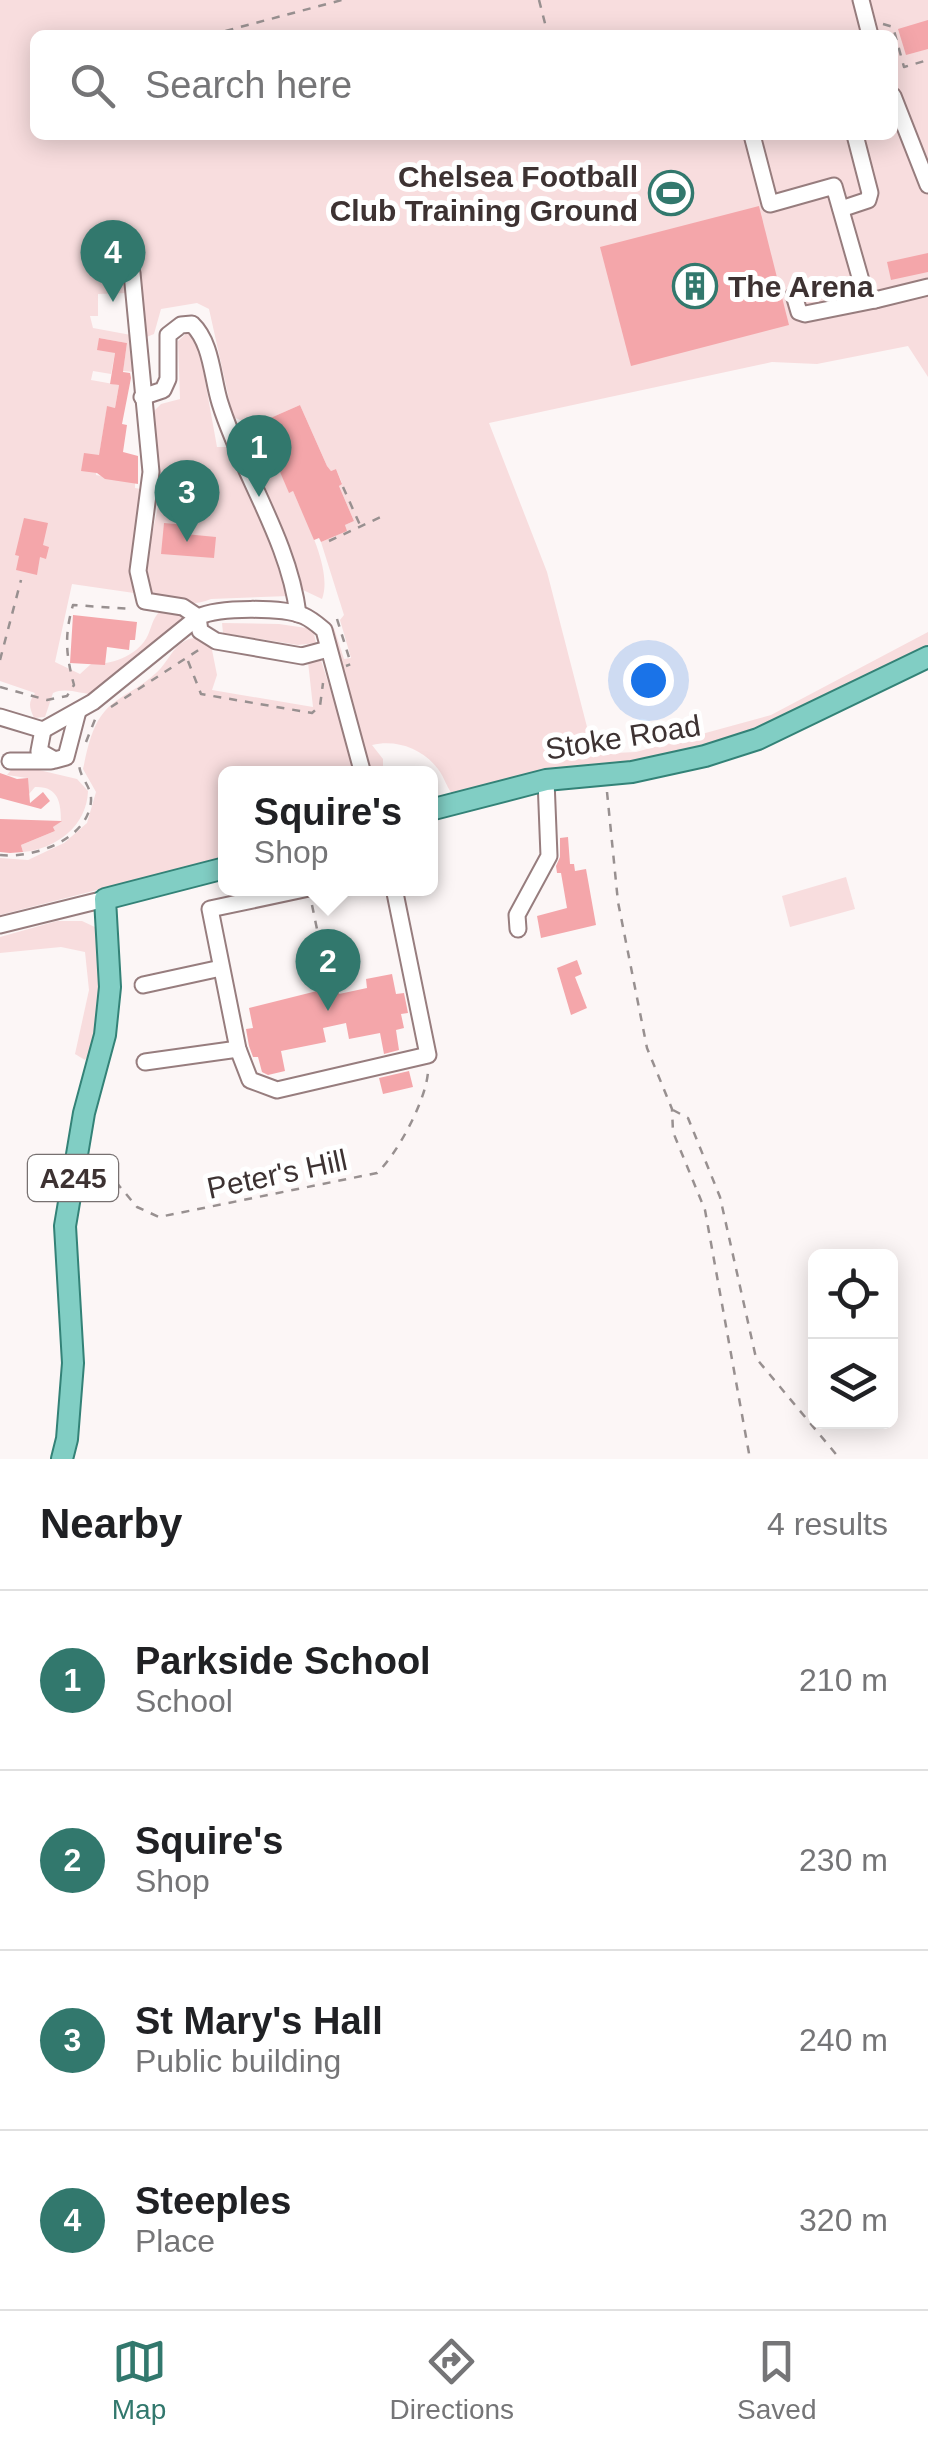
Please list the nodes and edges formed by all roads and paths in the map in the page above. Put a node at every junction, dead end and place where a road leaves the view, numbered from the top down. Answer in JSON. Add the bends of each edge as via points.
{"nodes":[{"id":1,"x":342,"y":0,"type":"edge"},
{"id":2,"x":538,"y":0,"type":"edge"},
{"id":3,"x":861,"y":0,"type":"edge"},
{"id":4,"x":892,"y":27,"type":"dead end"},
{"id":5,"x":229,"y":30,"type":"edge"},
{"id":6,"x":547,"y":30,"type":"edge"},
{"id":7,"x":864,"y":30,"type":"edge"},
{"id":8,"x":893,"y":30,"type":"edge"},
{"id":9,"x":898,"y":47,"type":"edge"},
{"id":10,"x":928,"y":60,"type":"edge"},
{"id":11,"x":898,"y":109,"type":"edge"},
{"id":12,"x":927,"y":132,"type":"edge"},
{"id":13,"x":908,"y":136,"type":"junction"},
{"id":14,"x":753,"y":140,"type":"edge"},
{"id":15,"x":856,"y":140,"type":"edge"},
{"id":16,"x":928,"y":184,"type":"edge"},
{"id":17,"x":840,"y":209,"type":"junction"},
{"id":18,"x":132,"y":273,"type":"dead end"},
{"id":19,"x":928,"y":287,"type":"edge"},
{"id":20,"x":794,"y":295,"type":"dead end"},
{"id":21,"x":875,"y":300,"type":"junction"},
{"id":22,"x":142,"y":397,"type":"junction"},
{"id":23,"x":344,"y":487,"type":"dead end"},
{"id":24,"x":383,"y":516,"type":"dead end"},
{"id":25,"x":361,"y":527,"type":"junction"},
{"id":26,"x":329,"y":541,"type":"dead end"},
{"id":27,"x":21,"y":580,"type":"dead end"},
{"id":28,"x":145,"y":602,"type":"junction"},
{"id":29,"x":298,"y":614,"type":"junction"},
{"id":30,"x":198,"y":617,"type":"junction"},
{"id":31,"x":337,"y":619,"type":"dead end"},
{"id":32,"x":208,"y":638,"type":"junction"},
{"id":33,"x":328,"y":650,"type":"junction"},
{"id":34,"x":928,"y":657,"type":"edge"},
{"id":35,"x":188,"y":659,"type":"junction"},
{"id":36,"x":0,"y":660,"type":"edge"},
{"id":37,"x":335,"y":670,"type":"junction"},
{"id":38,"x":0,"y":687,"type":"edge"},
{"id":39,"x":110,"y":708,"type":"dead end"},
{"id":40,"x":78,"y":711,"type":"junction"},
{"id":41,"x":0,"y":717,"type":"edge"},
{"id":42,"x":94,"y":718,"type":"dead end"},
{"id":43,"x":43,"y":730,"type":"junction"},
{"id":44,"x":55,"y":760,"type":"junction"},
{"id":45,"x":10,"y":761,"type":"dead end"},
{"id":46,"x":361,"y":766,"type":"edge"},
{"id":47,"x":606,"y":775,"type":"junction"},
{"id":48,"x":546,"y":780,"type":"junction"},
{"id":49,"x":438,"y":808,"type":"edge"},
{"id":50,"x":0,"y":856,"type":"edge"},
{"id":51,"x":218,"y":870,"type":"edge"},
{"id":52,"x":269,"y":896,"type":"edge"},
{"id":53,"x":311,"y":896,"type":"edge"},
{"id":54,"x":396,"y":896,"type":"edge"},
{"id":55,"x":105,"y":899,"type":"junction"},
{"id":56,"x":0,"y":925,"type":"edge"},
{"id":57,"x":518,"y":929,"type":"dead end"},
{"id":58,"x":221,"y":968,"type":"junction"},
{"id":59,"x":143,"y":985,"type":"dead end"},
{"id":60,"x":329,"y":987,"type":"dead end"},
{"id":61,"x":238,"y":1049,"type":"junction"},
{"id":62,"x":428,"y":1056,"type":"junction"},
{"id":63,"x":145,"y":1062,"type":"dead end"},
{"id":64,"x":672,"y":1109,"type":"junction"},
{"id":65,"x":76,"y":1156,"type":"junction"},
{"id":66,"x":62,"y":1459,"type":"edge"},
{"id":67,"x":750,"y":1459,"type":"edge"},
{"id":68,"x":840,"y":1459,"type":"edge"}],
"edges":[{"from":1,"to":5,"type":"path"},
{"from":2,"to":6,"type":"path"},
{"from":3,"to":7,"type":"street"},
{"from":4,"to":8,"type":"path"},
{"from":9,"to":10,"type":"path","via":[[904,67]]},
{"from":11,"to":13,"type":"street"},
{"from":12,"to":13,"type":"street"},
{"from":13,"to":16,"type":"street"},
{"from":14,"to":17,"type":"street","via":[[772,209],[834,186]]},
{"from":15,"to":17,"type":"street","via":[[870,193],[868,200]]},
{"from":17,"to":21,"type":"street","via":[[862,291]]},
{"from":18,"to":22,"type":"street"},
{"from":19,"to":21,"type":"street"},
{"from":20,"to":21,"type":"street","via":[[805,314]]},
{"from":22,"to":28,"type":"street","via":[[151,472],[138,571]]},
{"from":22,"to":29,"type":"street","via":[[162,390],[168,379],[168,336],[192,324],[203,335],[233,445],[288,566]]},
{"from":23,"to":25,"type":"path"},
{"from":24,"to":25,"type":"path"},
{"from":25,"to":26,"type":"path"},
{"from":27,"to":36,"type":"path"},
{"from":28,"to":30,"type":"street","via":[[183,607]]},
{"from":28,"to":38,"type":"path","via":[[119,610],[73,605],[65,630],[74,686],[67,696],[47,700]]},
{"from":29,"to":30,"type":"street","via":[[210,611]]},
{"from":29,"to":33,"type":"street","via":[[324,630]]},
{"from":30,"to":32,"type":"street"},
{"from":30,"to":40,"type":"street"},
{"from":31,"to":37,"type":"path","via":[[351,664]]},
{"from":32,"to":33,"type":"street","via":[[302,656]]},
{"from":32,"to":35,"type":"path"},
{"from":33,"to":37,"type":"street"},
{"from":34,"to":47,"type":"main road","name":"Stoke Road","via":[[758,739]]},
{"from":35,"to":37,"type":"path","via":[[201,694],[312,713],[320,706],[323,675]]},
{"from":35,"to":39,"type":"path"},
{"from":37,"to":46,"type":"street"},
{"from":40,"to":43,"type":"street"},
{"from":40,"to":44,"type":"street","via":[[66,757]]},
{"from":41,"to":43,"type":"street"},
{"from":42,"to":50,"type":"path","via":[[78,764],[91,802],[81,826],[27,856]]},
{"from":43,"to":44,"type":"street","via":[[39,751]]},
{"from":44,"to":45,"type":"street"},
{"from":47,"to":48,"type":"main road","name":"Stoke Road"},
{"from":47,"to":64,"type":"path","via":[[618,902],[647,1048]]},
{"from":48,"to":49,"type":"main road","name":"Stoke Road"},
{"from":48,"to":57,"type":"street","via":[[549,856],[517,914]]},
{"from":51,"to":55,"type":"main road"},
{"from":52,"to":58,"type":"street","via":[[210,908]]},
{"from":53,"to":60,"type":"path"},
{"from":54,"to":62,"type":"street"},
{"from":55,"to":56,"type":"street"},
{"from":55,"to":65,"type":"main road","number":"A245","via":[[105,1035]]},
{"from":58,"to":59,"type":"street"},
{"from":58,"to":61,"type":"street"},
{"from":61,"to":62,"type":"street","via":[[250,1080],[277,1090]]},
{"from":61,"to":63,"type":"street"},
{"from":62,"to":65,"type":"path","name":"Peter's Hill","via":[[425,1093],[378,1173],[159,1217],[137,1207],[105,1169]]},
{"from":64,"to":67,"type":"path","via":[[673,1132],[705,1210]]},
{"from":64,"to":68,"type":"path","via":[[688,1118],[720,1197],[756,1358]]},
{"from":65,"to":66,"type":"main road","number":"A245","via":[[66,1226],[74,1362]]}]}
